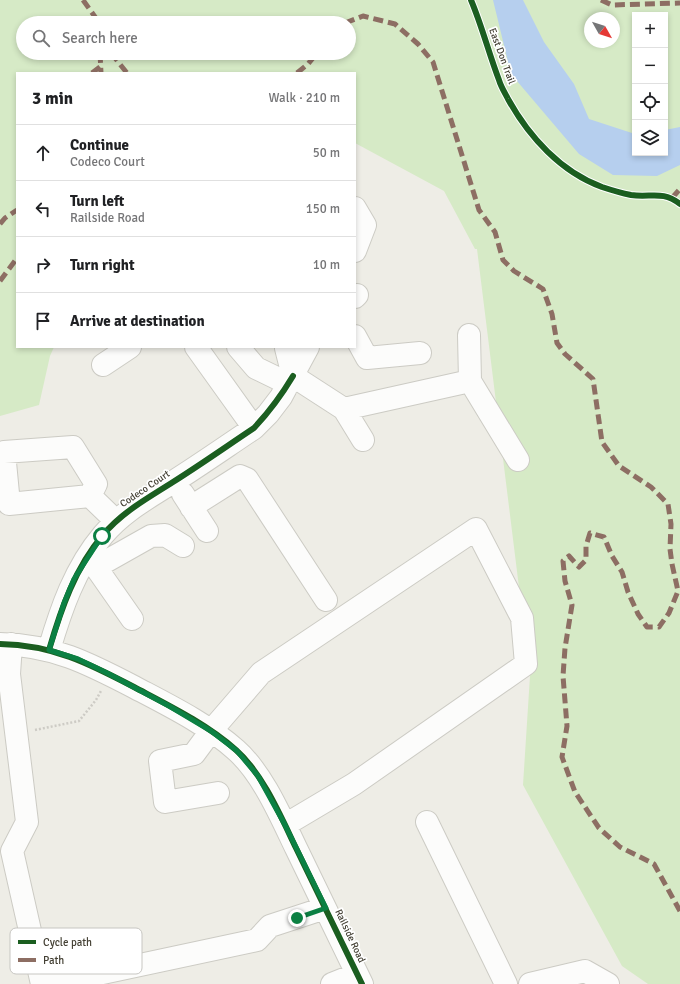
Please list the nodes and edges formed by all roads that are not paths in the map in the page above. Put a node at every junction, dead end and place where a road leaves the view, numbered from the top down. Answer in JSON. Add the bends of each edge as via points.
{"nodes":[{"id":1,"x":356,"y":210,"type":"edge"},
{"id":2,"x":356,"y":248,"type":"edge"},
{"id":3,"x":469,"y":335,"type":"dead end"},
{"id":4,"x":356,"y":338,"type":"edge"},
{"id":5,"x":128,"y":348,"type":"edge"},
{"id":6,"x":197,"y":348,"type":"edge"},
{"id":7,"x":239,"y":348,"type":"edge"},
{"id":8,"x":286,"y":348,"type":"edge"},
{"id":9,"x":307,"y":348,"type":"edge"},
{"id":10,"x":420,"y":353,"type":"dead end"},
{"id":11,"x":103,"y":365,"type":"dead end"},
{"id":12,"x":291,"y":380,"type":"junction"},
{"id":13,"x":470,"y":381,"type":"junction"},
{"id":14,"x":344,"y":409,"type":"junction"},
{"id":15,"x":254,"y":428,"type":"junction"},
{"id":16,"x":363,"y":440,"type":"dead end"},
{"id":17,"x":518,"y":460,"type":"dead end"},
{"id":18,"x":174,"y":482,"type":"junction"},
{"id":19,"x":90,"y":496,"type":"dead end"},
{"id":20,"x":191,"y":507,"type":"junction"},
{"id":21,"x":116,"y":521,"type":"junction"},
{"id":22,"x":207,"y":531,"type":"dead end"},
{"id":23,"x":183,"y":546,"type":"dead end"},
{"id":24,"x":92,"y":561,"type":"junction"},
{"id":25,"x":326,"y":600,"type":"dead end"},
{"id":26,"x":132,"y":619,"type":"dead end"},
{"id":27,"x":6,"y":644,"type":"edge"},
{"id":28,"x":49,"y":650,"type":"junction"},
{"id":29,"x":211,"y":731,"type":"junction"},
{"id":30,"x":218,"y":793,"type":"dead end"},
{"id":31,"x":426,"y":822,"type":"dead end"},
{"id":32,"x":285,"y":825,"type":"junction"},
{"id":33,"x":326,"y":908,"type":"junction"},
{"id":34,"x":29,"y":928,"type":"edge"},
{"id":35,"x":142,"y":965,"type":"edge"},
{"id":36,"x":40,"y":974,"type":"edge"},
{"id":37,"x":98,"y":974,"type":"edge"},
{"id":38,"x":359,"y":979,"type":"edge"},
{"id":39,"x":42,"y":984,"type":"edge"},
{"id":40,"x":51,"y":984,"type":"edge"},
{"id":41,"x":332,"y":984,"type":"edge"},
{"id":42,"x":506,"y":984,"type":"edge"},
{"id":43,"x":530,"y":984,"type":"edge"},
{"id":44,"x":608,"y":984,"type":"edge"}],
"edges":[{"from":1,"to":2,"type":"street","via":[[365,224]]},
{"from":3,"to":13,"type":"street"},
{"from":4,"to":10,"type":"street","via":[[367,358]]},
{"from":5,"to":11,"type":"street"},
{"from":6,"to":15,"type":"street"},
{"from":7,"to":12,"type":"street","via":[[256,368]]},
{"from":8,"to":12,"type":"street"},
{"from":9,"to":12,"type":"street","name":"Codeco Court"},
{"from":12,"to":14,"type":"street"},
{"from":12,"to":15,"type":"street","name":"Codeco Court","via":[[268,414]]},
{"from":13,"to":14,"type":"street"},
{"from":13,"to":17,"type":"street"},
{"from":14,"to":16,"type":"street"},
{"from":15,"to":18,"type":"street","name":"Codeco Court"},
{"from":18,"to":20,"type":"street"},
{"from":18,"to":21,"type":"street","name":"Codeco Court"},
{"from":19,"to":21,"type":"street"},
{"from":20,"to":22,"type":"street"},
{"from":20,"to":25,"type":"street","via":[[240,476],[247,479]]},
{"from":21,"to":24,"type":"street","name":"Codeco Court","via":[[102,536]]},
{"from":23,"to":24,"type":"street","via":[[165,535],[151,536]]},
{"from":24,"to":26,"type":"street"},
{"from":24,"to":28,"type":"street","name":"Codeco Court","via":[[74,579]]},
{"from":27,"to":28,"type":"street","name":"Railside Road"},
{"from":27,"to":34,"type":"street","via":[[27,822],[12,851]]},
{"from":28,"to":29,"type":"street","name":"Railside Road","via":[[78,659],[109,674]]},
{"from":29,"to":30,"type":"street","via":[[194,754],[160,761],[165,802]]},
{"from":29,"to":32,"type":"street","name":"Railside Road","via":[[237,751],[258,776]]},
{"from":29,"to":32,"type":"street","via":[[262,673],[476,529],[522,618],[526,664],[354,784]]},
{"from":31,"to":42,"type":"street"},
{"from":32,"to":33,"type":"street","name":"Railside Road"},
{"from":33,"to":35,"type":"street","via":[[270,926],[257,940]]},
{"from":33,"to":38,"type":"street","name":"Railside Road"},
{"from":36,"to":39,"type":"street"},
{"from":37,"to":40,"type":"street"},
{"from":38,"to":41,"type":"street"},
{"from":43,"to":44,"type":"street","via":[[585,972]]}]}
